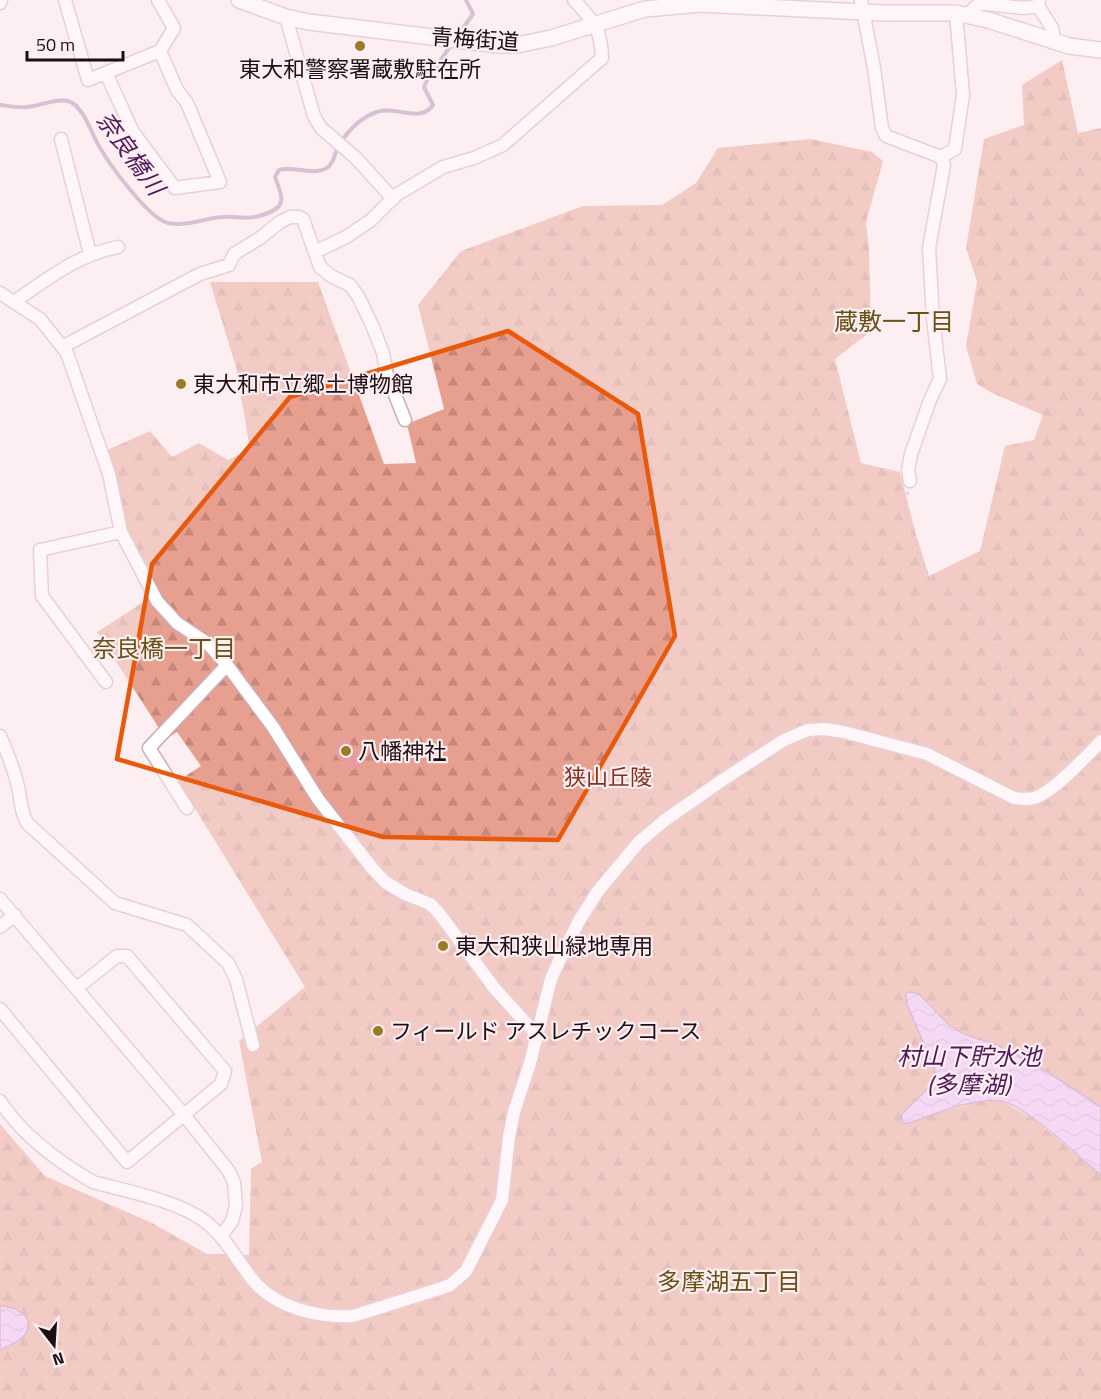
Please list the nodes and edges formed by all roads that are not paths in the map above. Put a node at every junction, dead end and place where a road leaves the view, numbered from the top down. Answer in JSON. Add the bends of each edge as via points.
{"nodes":[{"id":1,"x":65,"y":0,"type":"edge"},
{"id":2,"x":158,"y":0,"type":"edge"},
{"id":3,"x":239,"y":0,"type":"edge"},
{"id":4,"x":574,"y":0,"type":"edge"},
{"id":5,"x":1039,"y":3,"type":"edge"},
{"id":6,"x":862,"y":6,"type":"edge"},
{"id":7,"x":962,"y":14,"type":"junction"},
{"id":8,"x":286,"y":17,"type":"junction"},
{"id":9,"x":596,"y":24,"type":"junction"},
{"id":10,"x":1055,"y":42,"type":"junction"},
{"id":11,"x":1101,"y":50,"type":"edge"},
{"id":12,"x":160,"y":51,"type":"junction"},
{"id":13,"x":106,"y":73,"type":"junction"},
{"id":14,"x":61,"y":139,"type":"dead end"},
{"id":15,"x":941,"y":157,"type":"junction"},
{"id":16,"x":393,"y":199,"type":"junction"},
{"id":17,"x":118,"y":247,"type":"dead end"},
{"id":18,"x":315,"y":252,"type":"junction"},
{"id":19,"x":90,"y":254,"type":"junction"},
{"id":20,"x":0,"y":293,"type":"edge"},
{"id":21,"x":15,"y":301,"type":"junction"},
{"id":22,"x":62,"y":347,"type":"junction"},
{"id":23,"x":405,"y":420,"type":"dead end"},
{"id":24,"x":910,"y":481,"type":"road end"},
{"id":25,"x":121,"y":532,"type":"junction"},
{"id":26,"x":227,"y":664,"type":"junction"},
{"id":27,"x":106,"y":682,"type":"dead end"},
{"id":28,"x":0,"y":736,"type":"edge"},
{"id":29,"x":1101,"y":741,"type":"edge"},
{"id":30,"x":187,"y":808,"type":"dead end"},
{"id":31,"x":0,"y":899,"type":"edge"},
{"id":32,"x":15,"y":915,"type":"junction"},
{"id":33,"x":0,"y":927,"type":"edge"},
{"id":34,"x":77,"y":988,"type":"junction"},
{"id":35,"x":0,"y":1009,"type":"edge"},
{"id":36,"x":537,"y":1035,"type":"junction"},
{"id":37,"x":254,"y":1045,"type":"dead end"},
{"id":38,"x":0,"y":1101,"type":"edge"},
{"id":39,"x":184,"y":1115,"type":"junction"},
{"id":40,"x":221,"y":1236,"type":"junction"}],
"edges":[{"from":1,"to":13,"type":"street","via":[[88,80]]},
{"from":2,"to":12,"type":"street","via":[[174,28]]},
{"from":3,"to":8,"type":"main road","name":"青梅街道"},
{"from":4,"to":9,"type":"street"},
{"from":5,"to":7,"type":"street","via":[[1024,8],[979,4]]},
{"from":5,"to":10,"type":"street"},
{"from":6,"to":7,"type":"main road","name":"青梅街道"},
{"from":6,"to":9,"type":"main road","name":"青梅街道","via":[[683,4],[645,9]]},
{"from":6,"to":15,"type":"street","via":[[886,136]]},
{"from":7,"to":10,"type":"main road","name":"青梅街道"},
{"from":7,"to":15,"type":"street","via":[[963,95],[955,150]]},
{"from":8,"to":9,"type":"main road","name":"青梅街道","via":[[517,45]]},
{"from":8,"to":16,"type":"street","via":[[314,116],[321,128],[356,158]]},
{"from":9,"to":16,"type":"street","via":[[602,58],[522,130],[503,145],[443,167]]},
{"from":10,"to":11,"type":"main road","name":"青梅街道"},
{"from":12,"to":13,"type":"street"},
{"from":12,"to":13,"type":"street","via":[[220,182],[176,188],[133,132]]},
{"from":14,"to":19,"type":"street"},
{"from":15,"to":24,"type":"street","via":[[944,165],[929,248],[940,379],[911,454]]},
{"from":16,"to":18,"type":"street","via":[[370,221]]},
{"from":17,"to":19,"type":"street"},
{"from":18,"to":22,"type":"street","via":[[303,219],[290,217],[234,254],[229,265],[200,274]]},
{"from":18,"to":23,"type":"street","via":[[320,267],[350,285],[358,296],[383,353],[387,375]]},
{"from":19,"to":21,"type":"street"},
{"from":20,"to":21,"type":"street"},
{"from":21,"to":22,"type":"street","via":[[40,319]]},
{"from":22,"to":25,"type":"street","via":[[109,474]]},
{"from":25,"to":26,"type":"street","via":[[157,601]]},
{"from":25,"to":27,"type":"street","via":[[40,550],[42,596]]},
{"from":26,"to":30,"type":"street","via":[[149,748]]},
{"from":26,"to":36,"type":"street","via":[[318,799],[372,868],[385,882],[430,904],[439,913],[495,989]]},
{"from":28,"to":37,"type":"street","via":[[27,824],[115,903],[187,925],[228,963]]},
{"from":29,"to":36,"type":"street","via":[[1054,785],[1029,800],[1014,798],[927,754],[844,732],[808,730],[784,740],[665,820],[618,866],[579,921],[559,961]]},
{"from":31,"to":32,"type":"street"},
{"from":32,"to":33,"type":"street"},
{"from":32,"to":34,"type":"street"},
{"from":34,"to":39,"type":"street"},
{"from":34,"to":39,"type":"street","via":[[117,956],[127,956],[225,1071],[221,1084]]},
{"from":35,"to":39,"type":"street","via":[[127,1162]]},
{"from":36,"to":40,"type":"street","via":[[514,1112],[502,1200],[472,1263],[450,1285],[353,1316],[299,1309],[269,1295],[254,1281]]},
{"from":38,"to":40,"type":"street","via":[[21,1129],[72,1170],[93,1182],[177,1206],[206,1222]]},
{"from":39,"to":40,"type":"street","via":[[234,1182],[236,1206],[232,1221]]}]}
